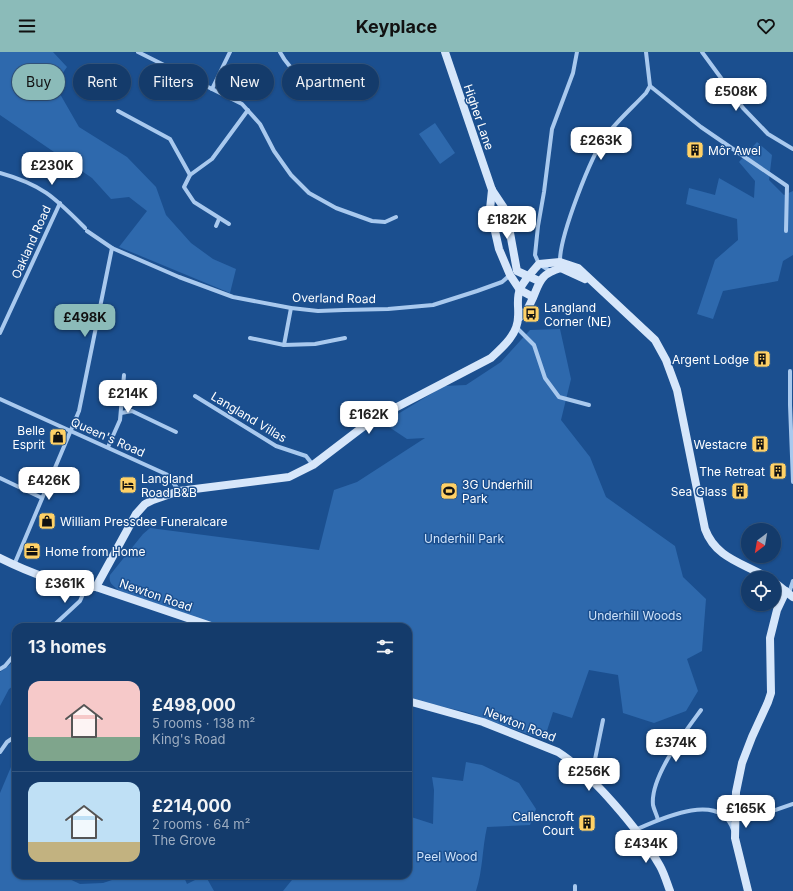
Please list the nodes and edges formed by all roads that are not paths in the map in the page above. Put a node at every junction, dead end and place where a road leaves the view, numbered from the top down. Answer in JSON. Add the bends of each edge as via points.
{"nodes":[{"id":1,"x":138,"y":52,"type":"edge"},
{"id":2,"x":230,"y":52,"type":"edge"},
{"id":3,"x":280,"y":52,"type":"edge"},
{"id":4,"x":445,"y":52,"type":"edge"},
{"id":5,"x":577,"y":52,"type":"edge"},
{"id":6,"x":646,"y":52,"type":"edge"},
{"id":7,"x":702,"y":52,"type":"edge"},
{"id":8,"x":287,"y":64,"type":"edge"},
{"id":9,"x":650,"y":86,"type":"junction"},
{"id":10,"x":212,"y":89,"type":"junction"},
{"id":11,"x":248,"y":110,"type":"junction"},
{"id":12,"x":118,"y":111,"type":"dead end"},
{"id":13,"x":793,"y":149,"type":"edge"},
{"id":14,"x":0,"y":173,"type":"edge"},
{"id":15,"x":190,"y":175,"type":"junction"},
{"id":16,"x":492,"y":190,"type":"junction"},
{"id":17,"x":60,"y":203,"type":"junction"},
{"id":18,"x":396,"y":217,"type":"dead end"},
{"id":19,"x":219,"y":219,"type":"junction"},
{"id":20,"x":229,"y":224,"type":"dead end"},
{"id":21,"x":216,"y":226,"type":"dead end"},
{"id":22,"x":786,"y":231,"type":"dead end"},
{"id":23,"x":112,"y":248,"type":"junction"},
{"id":24,"x":538,"y":264,"type":"junction"},
{"id":25,"x":560,"y":265,"type":"junction"},
{"id":26,"x":517,"y":271,"type":"junction"},
{"id":27,"x":550,"y":271,"type":"junction"},
{"id":28,"x":510,"y":275,"type":"junction"},
{"id":29,"x":528,"y":277,"type":"junction"},
{"id":30,"x":539,"y":282,"type":"junction"},
{"id":31,"x":520,"y":290,"type":"junction"},
{"id":32,"x":533,"y":297,"type":"junction"},
{"id":33,"x":291,"y":308,"type":"junction"},
{"id":34,"x":518,"y":318,"type":"junction"},
{"id":35,"x":516,"y":327,"type":"junction"},
{"id":36,"x":0,"y":333,"type":"edge"},
{"id":37,"x":250,"y":338,"type":"dead end"},
{"id":38,"x":345,"y":338,"type":"dead end"},
{"id":39,"x":284,"y":345,"type":"junction"},
{"id":40,"x":790,"y":371,"type":"dead end"},
{"id":41,"x":124,"y":375,"type":"dead end"},
{"id":42,"x":195,"y":396,"type":"dead end"},
{"id":43,"x":0,"y":399,"type":"edge"},
{"id":44,"x":589,"y":405,"type":"dead end"},
{"id":45,"x":120,"y":413,"type":"junction"},
{"id":46,"x":70,"y":431,"type":"junction"},
{"id":47,"x":176,"y":432,"type":"dead end"},
{"id":48,"x":108,"y":447,"type":"junction"},
{"id":49,"x":313,"y":464,"type":"junction"},
{"id":50,"x":0,"y":478,"type":"edge"},
{"id":51,"x":793,"y":482,"type":"edge"},
{"id":52,"x":179,"y":491,"type":"junction"},
{"id":53,"x":42,"y":498,"type":"junction"},
{"id":54,"x":0,"y":558,"type":"edge"},
{"id":55,"x":14,"y":565,"type":"junction"},
{"id":56,"x":755,"y":571,"type":"edge"},
{"id":57,"x":793,"y":581,"type":"edge"},
{"id":58,"x":86,"y":587,"type":"junction"},
{"id":59,"x":96,"y":587,"type":"junction"},
{"id":60,"x":781,"y":588,"type":"edge"},
{"id":61,"x":789,"y":594,"type":"edge"},
{"id":62,"x":56,"y":623,"type":"edge"},
{"id":63,"x":200,"y":623,"type":"edge"},
{"id":64,"x":12,"y":658,"type":"edge"},
{"id":65,"x":0,"y":669,"type":"edge"},
{"id":66,"x":412,"y":702,"type":"edge"},
{"id":67,"x":701,"y":710,"type":"dead end"},
{"id":68,"x":604,"y":720,"type":"dead end"},
{"id":69,"x":12,"y":739,"type":"edge"},
{"id":70,"x":0,"y":752,"type":"edge"},
{"id":71,"x":591,"y":779,"type":"junction"},
{"id":72,"x":793,"y":804,"type":"edge"},
{"id":73,"x":736,"y":818,"type":"junction"},
{"id":74,"x":658,"y":820,"type":"junction"},
{"id":75,"x":635,"y":830,"type":"junction"},
{"id":76,"x":735,"y":838,"type":"junction"},
{"id":77,"x":575,"y":886,"type":"dead end"},
{"id":78,"x":575,"y":891,"type":"edge"},
{"id":79,"x":670,"y":891,"type":"edge"},
{"id":80,"x":748,"y":891,"type":"edge"}],
"edges":[{"from":1,"to":10,"type":"street"},
{"from":2,"to":10,"type":"street"},
{"from":3,"to":8,"type":"street"},
{"from":4,"to":16,"type":"main road","name":"Higher Lane"},
{"from":5,"to":24,"type":"street","via":[[573,73],[552,130],[535,250]]},
{"from":6,"to":9,"type":"street"},
{"from":7,"to":13,"type":"street","via":[[743,108],[768,134]]},
{"from":9,"to":22,"type":"street","via":[[701,127],[787,186]]},
{"from":9,"to":25,"type":"street","via":[[598,147],[566,229],[560,250]]},
{"from":10,"to":11,"type":"street","via":[[242,104]]},
{"from":11,"to":15,"type":"street","via":[[212,159]]},
{"from":11,"to":18,"type":"street","via":[[260,124],[284,166],[309,193],[336,208],[372,221],[385,222]]},
{"from":12,"to":15,"type":"street","via":[[170,139]]},
{"from":14,"to":17,"type":"street","name":"Overland Road","via":[[33,185]]},
{"from":15,"to":19,"type":"street","via":[[184,186],[194,202]]},
{"from":16,"to":26,"type":"main road","name":"Higher Lane","via":[[506,211]]},
{"from":16,"to":28,"type":"main road","name":"Higher Lane","via":[[490,209],[499,249]]},
{"from":17,"to":23,"type":"street","name":"Overland Road","via":[[86,230]]},
{"from":17,"to":36,"type":"street","name":"Oakland Road"},
{"from":19,"to":20,"type":"street"},
{"from":19,"to":21,"type":"street"},
{"from":23,"to":33,"type":"street","name":"Overland Road","via":[[233,297]]},
{"from":23,"to":46,"type":"street","via":[[79,411]]},
{"from":24,"to":25,"type":"main road"},
{"from":24,"to":27,"type":"street"},
{"from":24,"to":29,"type":"main road"},
{"from":25,"to":27,"type":"main road"},
{"from":25,"to":56,"type":"main road","via":[[595,284],[655,340],[666,360],[677,390],[708,539],[722,554]]},
{"from":26,"to":28,"type":"street","name":"Overland Road"},
{"from":26,"to":29,"type":"main road"},
{"from":27,"to":30,"type":"main road"},
{"from":28,"to":31,"type":"main road","name":"Higher Lane"},
{"from":28,"to":33,"type":"street","name":"Overland Road","via":[[502,282],[477,292],[433,305],[344,310]]},
{"from":29,"to":30,"type":"main road"},
{"from":29,"to":31,"type":"main road"},
{"from":30,"to":32,"type":"main road"},
{"from":31,"to":32,"type":"main road","name":"Higher Lane"},
{"from":31,"to":34,"type":"main road","via":[[517,303]]},
{"from":32,"to":34,"type":"main road","via":[[528,308]]},
{"from":33,"to":39,"type":"street"},
{"from":34,"to":35,"type":"main road"},
{"from":35,"to":44,"type":"street","via":[[534,345],[545,378],[558,397]]},
{"from":35,"to":49,"type":"main road","via":[[507,343],[491,358],[372,420]]},
{"from":37,"to":39,"type":"street"},
{"from":38,"to":39,"type":"street","via":[[315,344]]},
{"from":40,"to":51,"type":"street"},
{"from":41,"to":45,"type":"street"},
{"from":42,"to":49,"type":"street","name":"Langland Villas","via":[[276,446],[306,456]]},
{"from":43,"to":46,"type":"street","name":"Queen's Road"},
{"from":45,"to":47,"type":"street","via":[[132,411]]},
{"from":45,"to":48,"type":"street","via":[[120,420]]},
{"from":46,"to":48,"type":"street","name":"Queen's Road"},
{"from":46,"to":53,"type":"street"},
{"from":48,"to":52,"type":"street","name":"Queen's Road","via":[[168,475]]},
{"from":49,"to":52,"type":"main road","via":[[289,477]]},
{"from":50,"to":53,"type":"street"},
{"from":52,"to":59,"type":"main road","via":[[145,504],[136,514]]},
{"from":53,"to":55,"type":"street"},
{"from":54,"to":55,"type":"main road","name":"Newton Road"},
{"from":55,"to":58,"type":"main road","name":"Newton Road","via":[[30,572]]},
{"from":57,"to":61,"type":"street"},
{"from":58,"to":59,"type":"main road","name":"Newton Road"},
{"from":58,"to":62,"type":"street","via":[[80,601]]},
{"from":59,"to":63,"type":"main road","name":"Newton Road"},
{"from":60,"to":61,"type":"main road"},
{"from":61,"to":73,"type":"main road","via":[[777,610],[770,638],[771,693],[742,763],[736,792]]},
{"from":64,"to":65,"type":"street"},
{"from":66,"to":71,"type":"main road","name":"Newton Road","via":[[483,722],[558,752],[570,759]]},
{"from":67,"to":74,"type":"street","via":[[671,755],[654,789],[653,806]]},
{"from":68,"to":71,"type":"street"},
{"from":69,"to":70,"type":"street"},
{"from":71,"to":75,"type":"main road","name":"Newton Road"},
{"from":72,"to":73,"type":"street","via":[[752,818]]},
{"from":73,"to":76,"type":"main road"},
{"from":74,"to":75,"type":"street"},
{"from":74,"to":76,"type":"street","via":[[702,809],[713,810],[728,820]]},
{"from":75,"to":79,"type":"main road","name":"Newton Road","via":[[660,866]]},
{"from":76,"to":80,"type":"main road"},
{"from":77,"to":78,"type":"street"}]}
